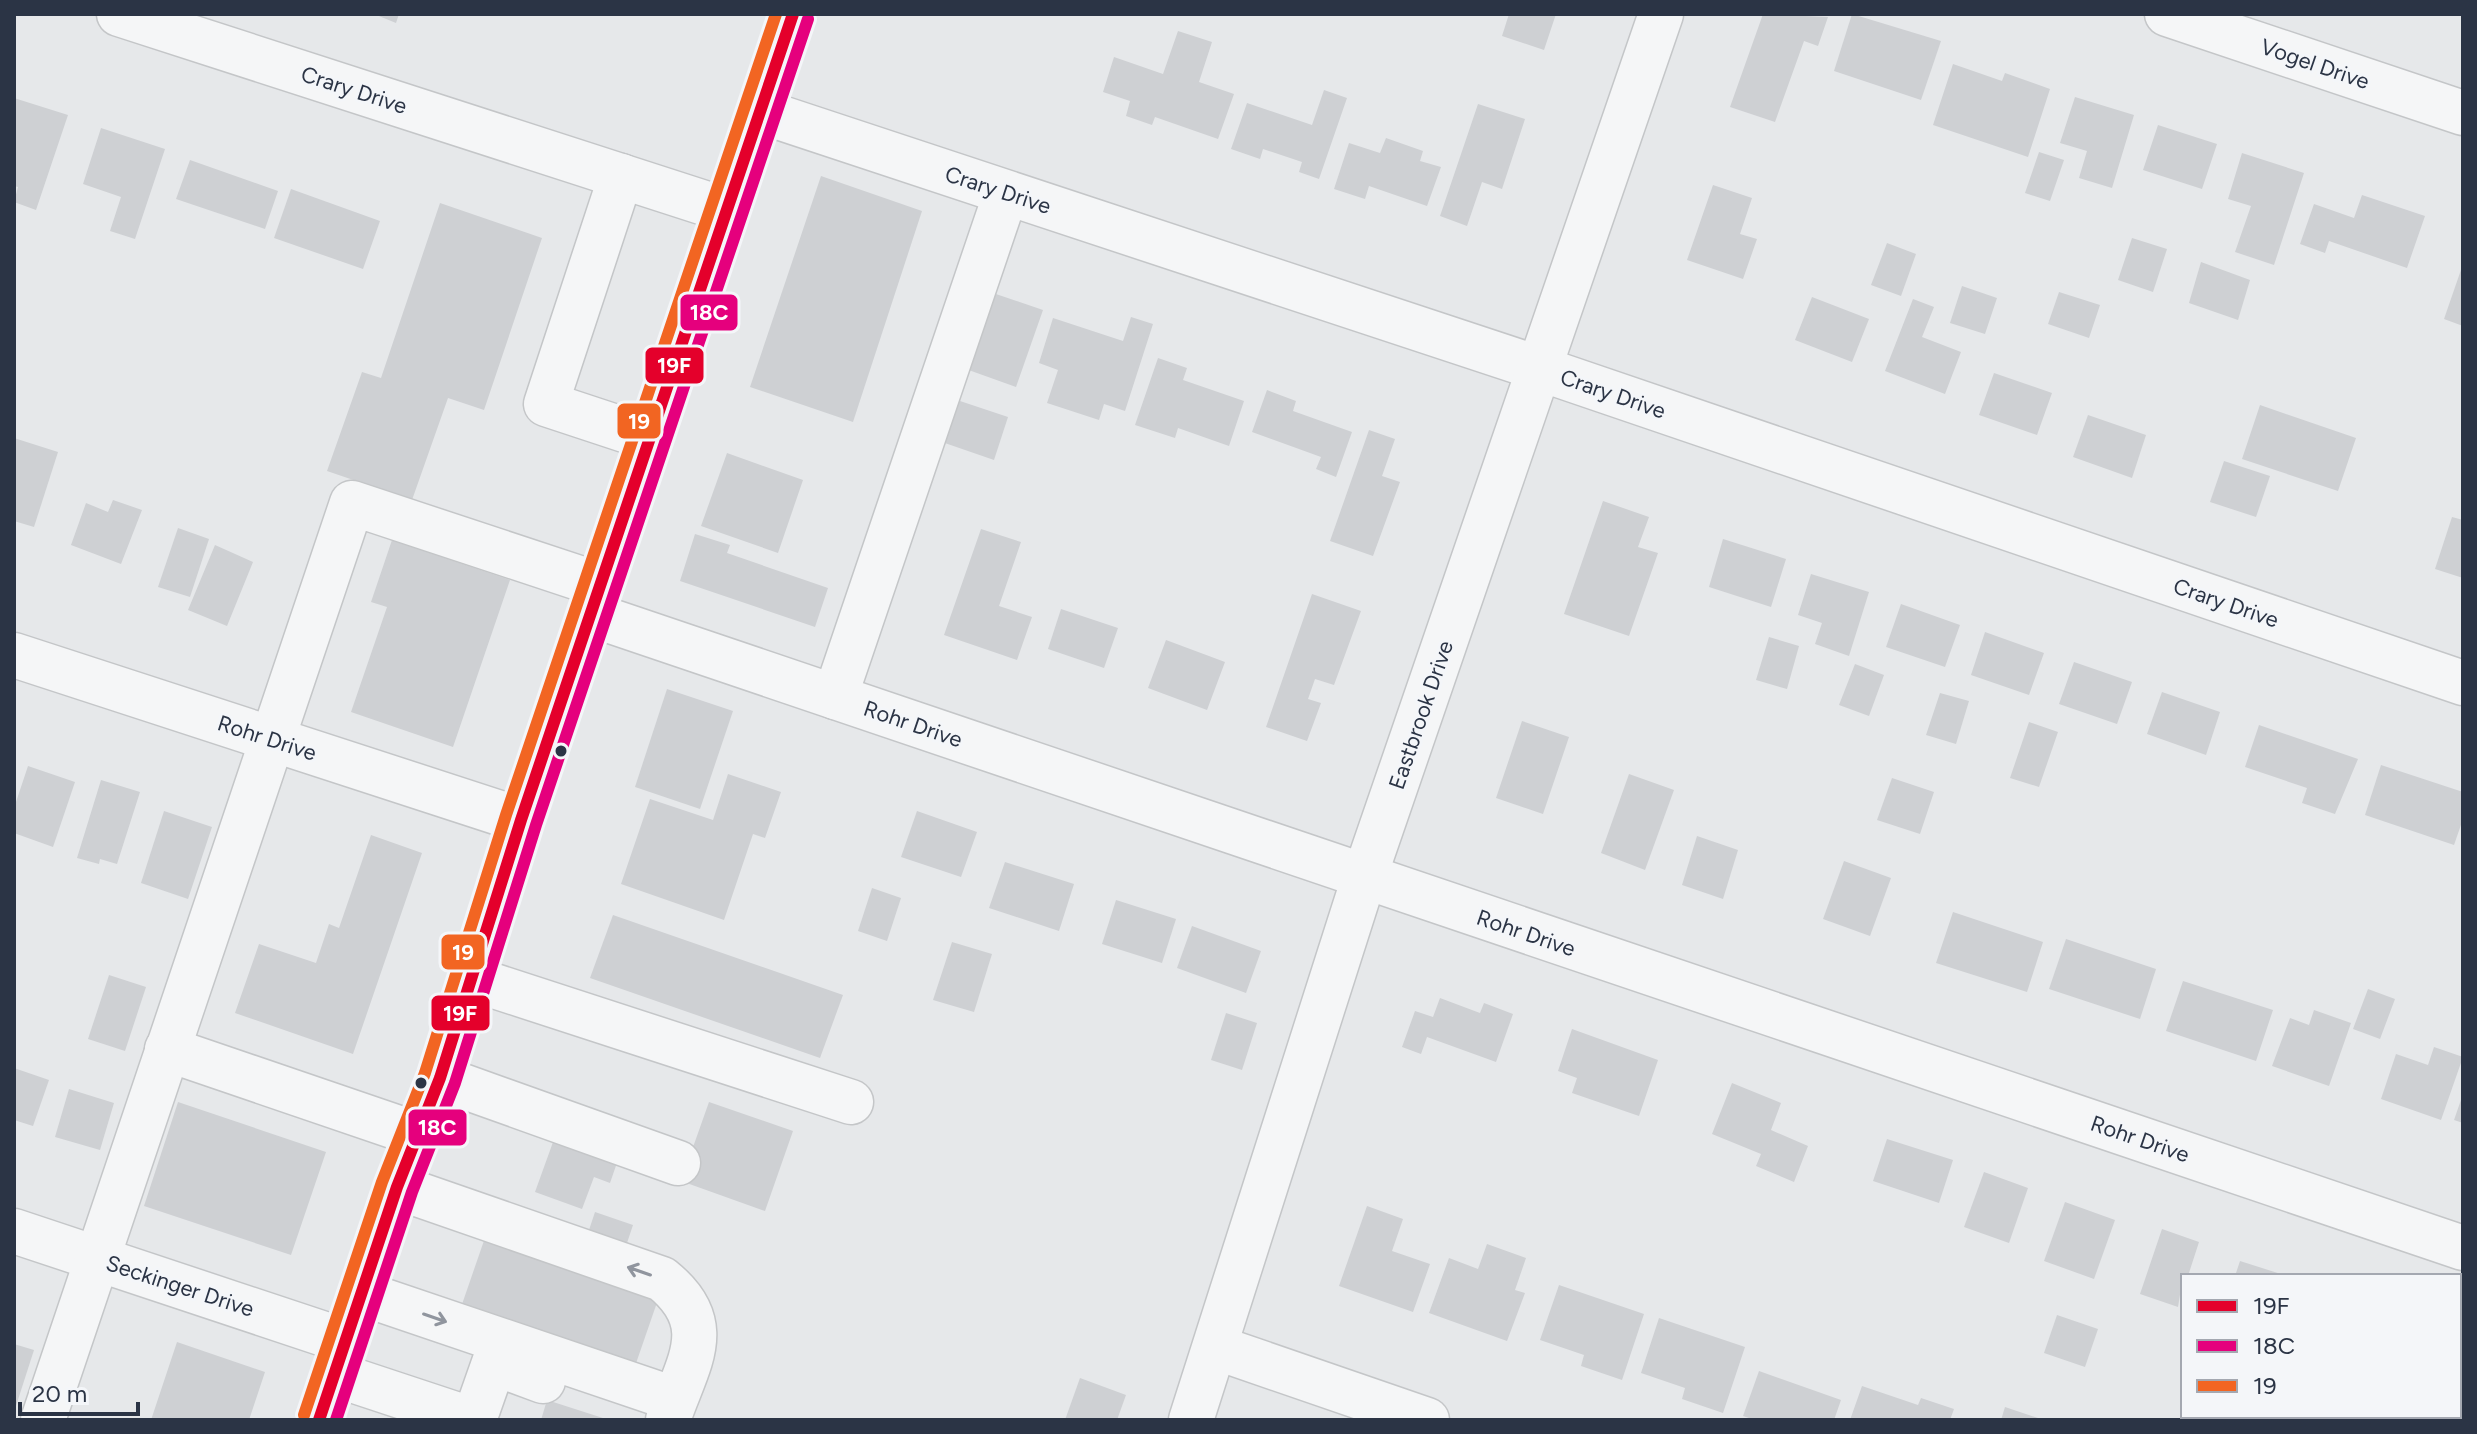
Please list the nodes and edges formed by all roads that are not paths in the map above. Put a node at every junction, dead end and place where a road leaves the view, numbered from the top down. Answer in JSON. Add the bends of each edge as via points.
{"nodes":[{"id":1,"x":119,"y":14,"type":"edge"},
{"id":2,"x":793,"y":14,"type":"edge"},
{"id":3,"x":1661,"y":14,"type":"edge"},
{"id":4,"x":2167,"y":14,"type":"edge"},
{"id":5,"x":760,"y":111,"type":"junction"},
{"id":6,"x":2463,"y":113,"type":"edge"},
{"id":7,"x":621,"y":176,"type":"junction"},
{"id":8,"x":1006,"y":193,"type":"junction"},
{"id":9,"x":726,"y":210,"type":"junction"},
{"id":10,"x":1541,"y":369,"type":"junction"},
{"id":11,"x":649,"y":438,"type":"junction"},
{"id":12,"x":595,"y":599,"type":"junction"},
{"id":13,"x":14,"y":655,"type":"edge"},
{"id":14,"x":2463,"y":683,"type":"edge"},
{"id":15,"x":835,"y":697,"type":"junction"},
{"id":16,"x":275,"y":740,"type":"junction"},
{"id":17,"x":521,"y":820,"type":"junction"},
{"id":18,"x":1364,"y":878,"type":"junction"},
{"id":19,"x":473,"y":979,"type":"junction"},
{"id":20,"x":167,"y":1049,"type":"junction"},
{"id":21,"x":440,"y":1078,"type":"junction"},
{"id":22,"x":851,"y":1102,"type":"dead end"},
{"id":23,"x":419,"y":1135,"type":"junction"},
{"id":24,"x":678,"y":1163,"type":"dead end"},
{"id":25,"x":397,"y":1187,"type":"junction"},
{"id":26,"x":14,"y":1231,"type":"edge"},
{"id":27,"x":2463,"y":1248,"type":"edge"},
{"id":28,"x":98,"y":1259,"type":"junction"},
{"id":29,"x":361,"y":1293,"type":"junction"},
{"id":30,"x":1215,"y":1347,"type":"junction"},
{"id":31,"x":340,"y":1358,"type":"junction"},
{"id":32,"x":666,"y":1413,"type":"edge"},
{"id":33,"x":43,"y":1420,"type":"edge"},
{"id":34,"x":319,"y":1420,"type":"edge"},
{"id":35,"x":473,"y":1420,"type":"edge"},
{"id":36,"x":1191,"y":1420,"type":"edge"},
{"id":37,"x":1427,"y":1420,"type":"edge"}],
"edges":[{"from":1,"to":7,"type":"street","name":"Crary Drive"},
{"from":2,"to":5,"type":"main road"},
{"from":3,"to":10,"type":"street","name":"Eastbrook Drive"},
{"from":4,"to":6,"type":"street","name":"Vogel Drive"},
{"from":5,"to":8,"type":"street","name":"Crary Drive"},
{"from":5,"to":9,"type":"main road"},
{"from":7,"to":9,"type":"street","name":"Crary Drive"},
{"from":7,"to":11,"type":"street","via":[[546,404]]},
{"from":8,"to":10,"type":"street","name":"Crary Drive"},
{"from":8,"to":15,"type":"street"},
{"from":9,"to":11,"type":"main road"},
{"from":10,"to":14,"type":"street","name":"Crary Drive"},
{"from":10,"to":18,"type":"street","name":"Eastbrook Drive"},
{"from":11,"to":12,"type":"main road"},
{"from":12,"to":15,"type":"street","name":"Rohr Drive"},
{"from":12,"to":16,"type":"street","name":"Rohr Drive","via":[[352,503]]},
{"from":12,"to":17,"type":"main road"},
{"from":13,"to":16,"type":"street","name":"Rohr Drive"},
{"from":15,"to":18,"type":"street","name":"Rohr Drive"},
{"from":16,"to":17,"type":"street","name":"Rohr Drive"},
{"from":16,"to":20,"type":"street"},
{"from":17,"to":19,"type":"main road"},
{"from":18,"to":27,"type":"street","name":"Rohr Drive"},
{"from":18,"to":30,"type":"street","name":"Eastbrook Drive"},
{"from":19,"to":21,"type":"main road"},
{"from":19,"to":22,"type":"street"},
{"from":20,"to":23,"type":"street"},
{"from":20,"to":28,"type":"street"},
{"from":21,"to":23,"type":"main road"},
{"from":21,"to":24,"type":"street"},
{"from":23,"to":25,"type":"main road"},
{"from":25,"to":29,"type":"main road"},
{"from":32,"to":25,"type":"street","one_way":true,"via":[[693,1349],[695,1319],[681,1294],[662,1279]]},
{"from":26,"to":28,"type":"street","name":"Seckinger Drive"},
{"from":28,"to":31,"type":"street","name":"Seckinger Drive"},
{"from":28,"to":33,"type":"street"},
{"from":29,"to":31,"type":"main road"},
{"from":29,"to":32,"type":"street","one_way":true},
{"from":30,"to":36,"type":"street","name":"Eastbrook Drive"},
{"from":30,"to":37,"type":"street"},
{"from":31,"to":34,"type":"main road"},
{"from":31,"to":35,"type":"street","name":"Seckinger Drive"},
{"from":32,"to":35,"type":"street","via":[[494,1363]]}]}
